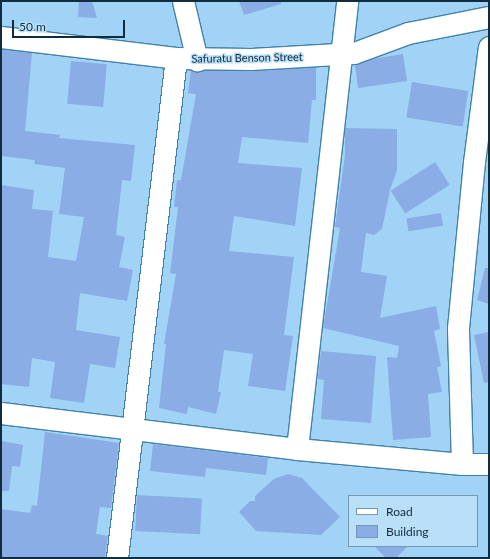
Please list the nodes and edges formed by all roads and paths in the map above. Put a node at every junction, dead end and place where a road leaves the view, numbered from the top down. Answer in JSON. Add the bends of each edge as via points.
{"nodes":[{"id":1,"x":183,"y":1,"type":"edge"},
{"id":2,"x":347,"y":1,"type":"edge"},
{"id":3,"x":489,"y":17,"type":"edge"},
{"id":4,"x":1,"y":37,"type":"edge"},
{"id":5,"x":489,"y":47,"type":"edge"},
{"id":6,"x":341,"y":55,"type":"junction"},
{"id":7,"x":176,"y":58,"type":"junction"},
{"id":8,"x":197,"y":60,"type":"junction"},
{"id":9,"x":1,"y":414,"type":"edge"},
{"id":10,"x":132,"y":429,"type":"junction"},
{"id":11,"x":298,"y":449,"type":"junction"},
{"id":12,"x":462,"y":464,"type":"junction"},
{"id":13,"x":489,"y":464,"type":"edge"},
{"id":14,"x":117,"y":558,"type":"edge"}],
"edges":[{"from":1,"to":8,"type":"street"},
{"from":2,"to":6,"type":"street"},
{"from":3,"to":6,"type":"street","name":"Safuratu Benson Street","via":[[408,33],[354,53]]},
{"from":4,"to":7,"type":"street","name":"Safuratu Benson Street"},
{"from":5,"to":12,"type":"street","via":[[474,162],[458,328]]},
{"from":6,"to":8,"type":"street","name":"Safuratu Benson Street"},
{"from":6,"to":11,"type":"street"},
{"from":7,"to":8,"type":"street","name":"Safuratu Benson Street"},
{"from":7,"to":10,"type":"street"},
{"from":9,"to":10,"type":"street"},
{"from":10,"to":11,"type":"street"},
{"from":10,"to":14,"type":"street"},
{"from":11,"to":12,"type":"street"},
{"from":12,"to":13,"type":"street"}]}
